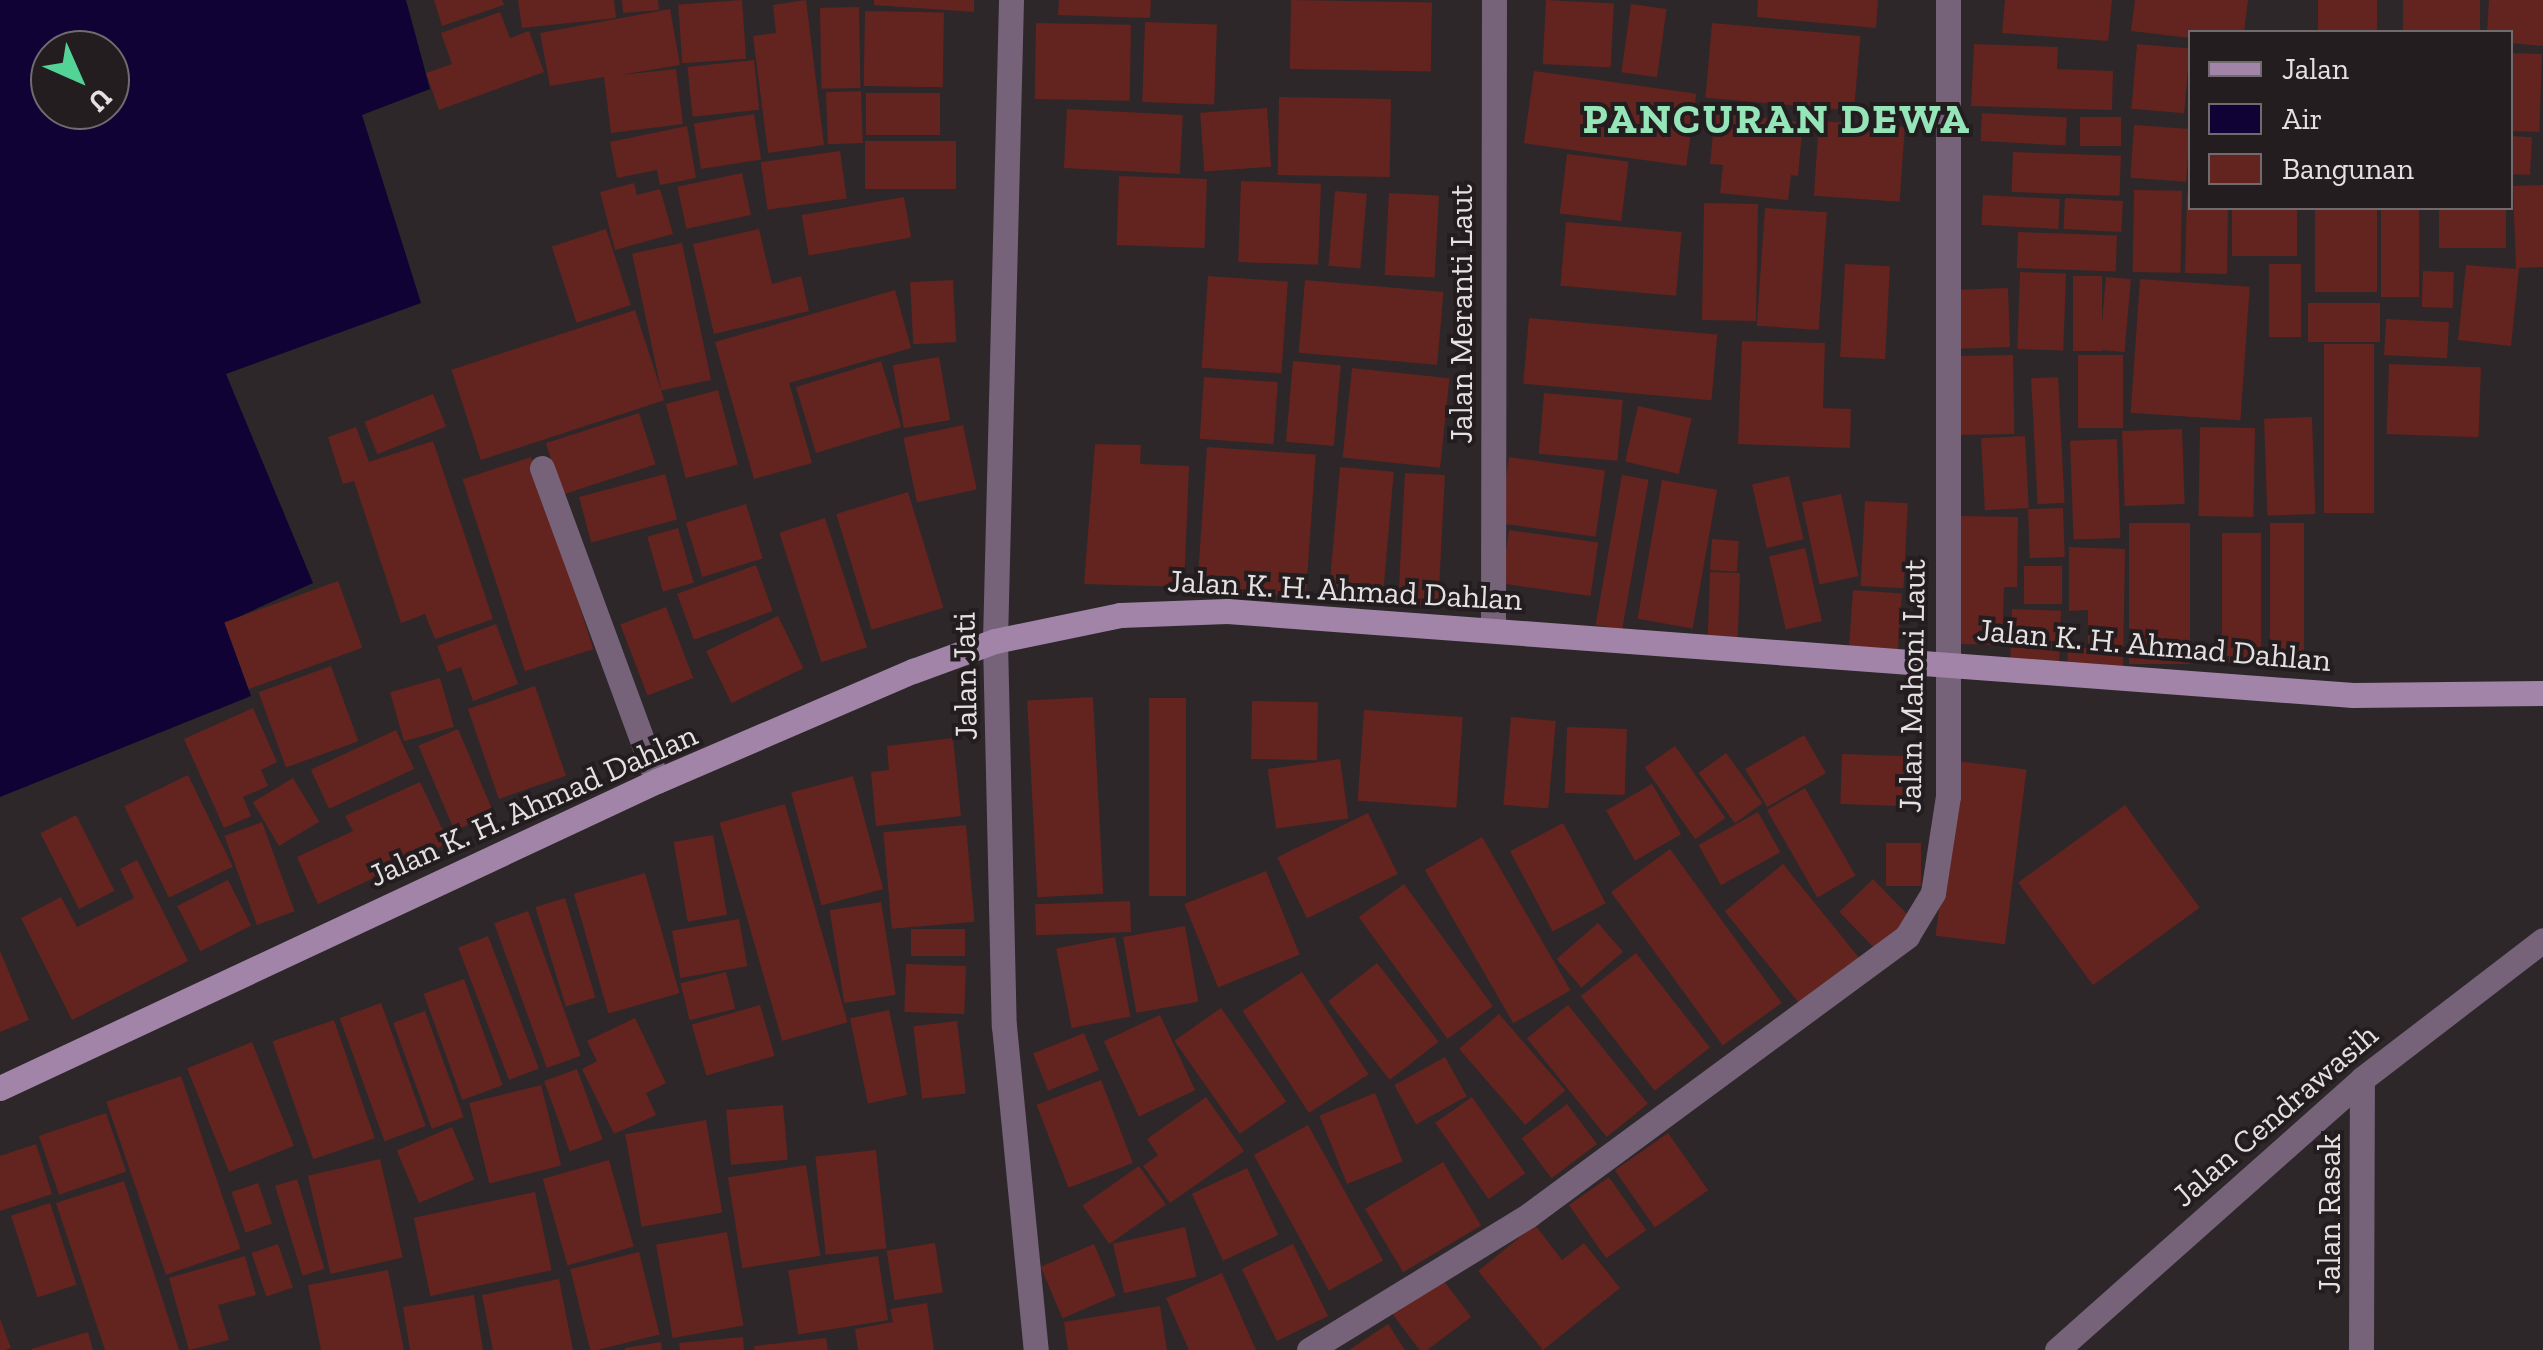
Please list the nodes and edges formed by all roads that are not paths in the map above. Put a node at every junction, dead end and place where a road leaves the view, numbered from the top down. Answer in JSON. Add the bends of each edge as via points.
{"nodes":[{"id":1,"x":1011,"y":0,"type":"edge"},
{"id":2,"x":1494,"y":0,"type":"edge"},
{"id":3,"x":1948,"y":0,"type":"edge"},
{"id":4,"x":542,"y":468,"type":"dead end"},
{"id":5,"x":1494,"y":628,"type":"junction"},
{"id":6,"x":995,"y":641,"type":"junction"},
{"id":7,"x":1946,"y":660,"type":"junction"},
{"id":8,"x":2543,"y":694,"type":"edge"},
{"id":9,"x":656,"y":782,"type":"junction"},
{"id":10,"x":2543,"y":940,"type":"edge"},
{"id":11,"x":2362,"y":1079,"type":"junction"},
{"id":12,"x":0,"y":1088,"type":"edge"},
{"id":13,"x":1036,"y":1350,"type":"edge"},
{"id":14,"x":1309,"y":1350,"type":"edge"},
{"id":15,"x":2057,"y":1350,"type":"edge"},
{"id":16,"x":2361,"y":1350,"type":"edge"}],
"edges":[{"from":1,"to":6,"type":"street","name":"Jalan Jati"},
{"from":2,"to":5,"type":"street","name":"Jalan Meranti Laut"},
{"from":3,"to":7,"type":"street","name":"Jalan Mahoni Laut"},
{"from":4,"to":9,"type":"street"},
{"from":5,"to":6,"type":"main road","name":"Jalan K. H. Ahmad Dahlan","via":[[1227,610],[1120,615]]},
{"from":5,"to":7,"type":"main road","name":"Jalan K. H. Ahmad Dahlan"},
{"from":6,"to":9,"type":"main road","name":"Jalan K. H. Ahmad Dahlan"},
{"from":6,"to":13,"type":"street","name":"Jalan Jati","via":[[1004,1026]]},
{"from":7,"to":8,"type":"main road","name":"Jalan K. H. Ahmad Dahlan","via":[[2352,695]]},
{"from":7,"to":14,"type":"street","name":"Jalan Mahoni Laut","via":[[1948,796],[1933,892],[1908,936],[1529,1215]]},
{"from":9,"to":12,"type":"main road","name":"Jalan K. H. Ahmad Dahlan"},
{"from":10,"to":11,"type":"street","name":"Jalan Cendrawasih"},
{"from":11,"to":15,"type":"street","name":"Jalan Cendrawasih"},
{"from":11,"to":16,"type":"street","name":"Jalan Rasak"}]}
